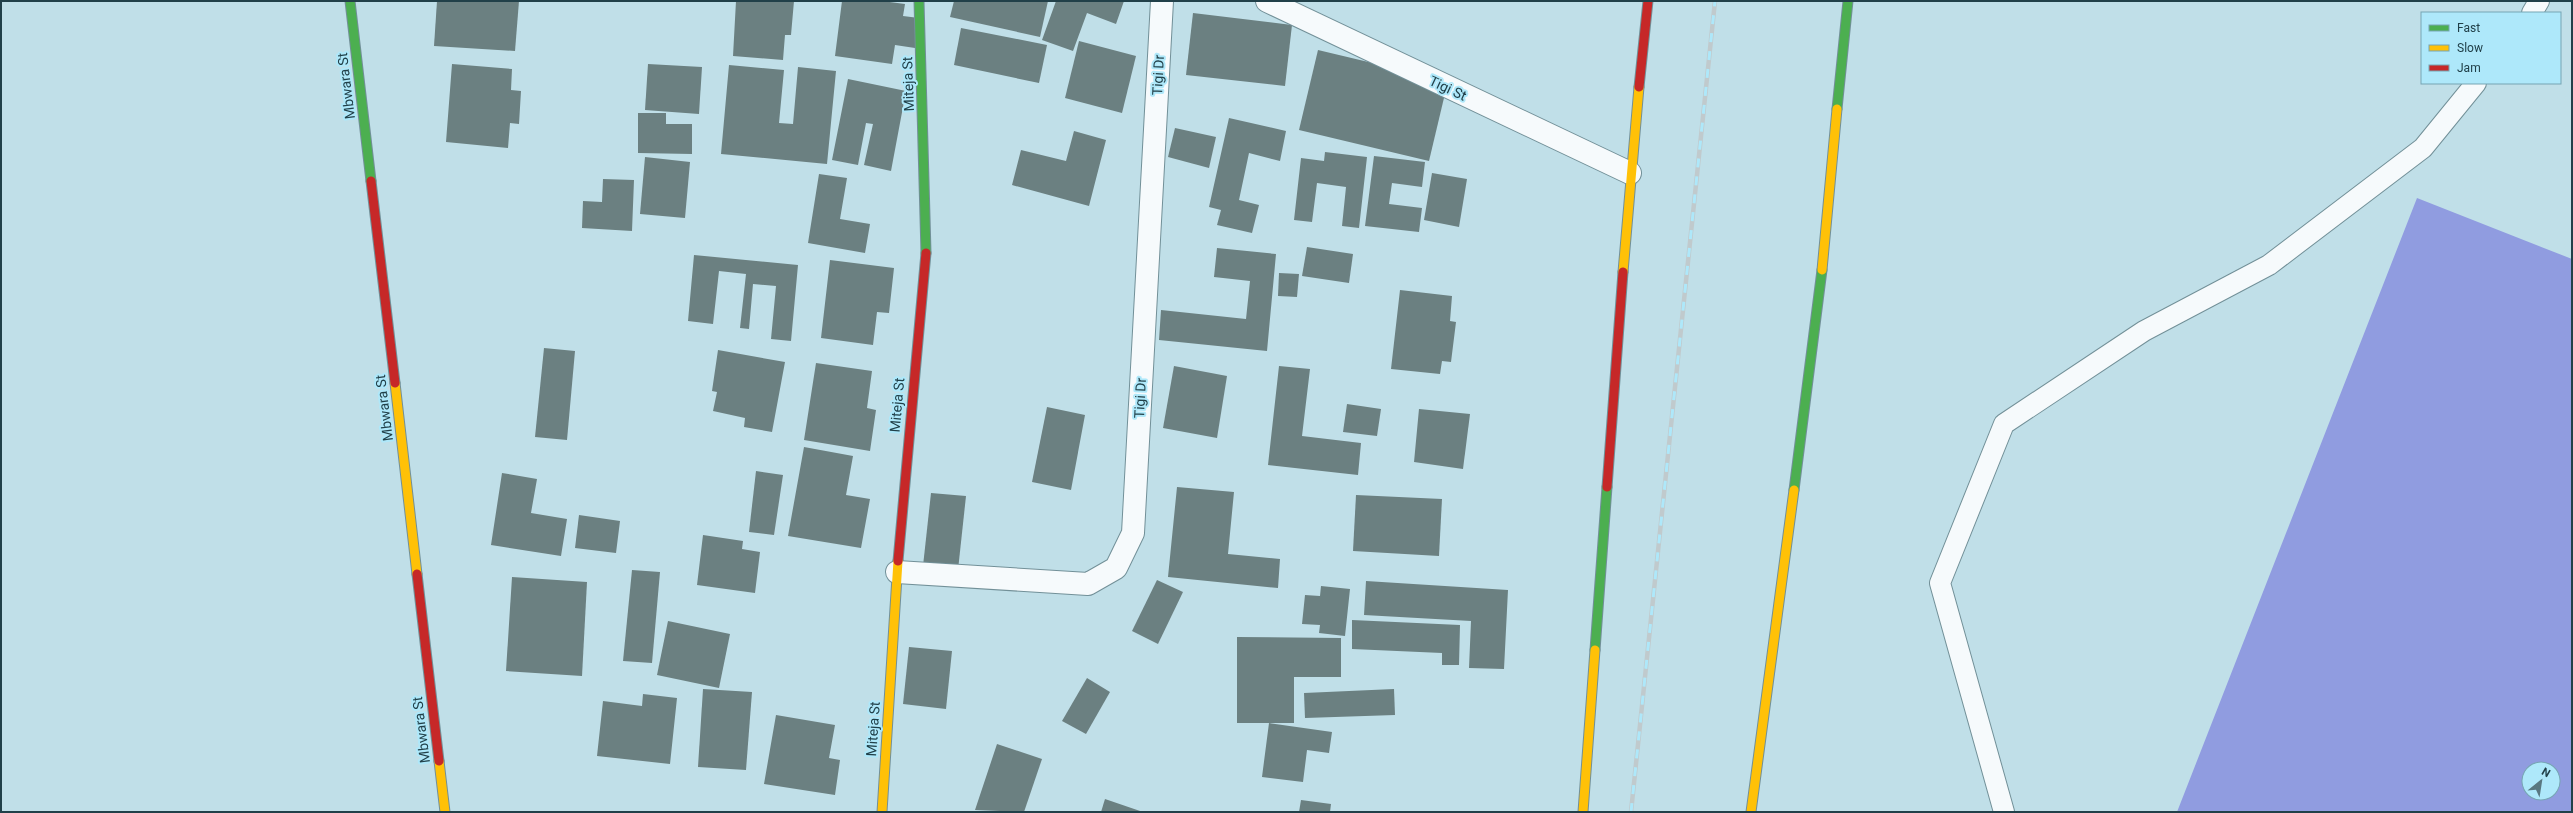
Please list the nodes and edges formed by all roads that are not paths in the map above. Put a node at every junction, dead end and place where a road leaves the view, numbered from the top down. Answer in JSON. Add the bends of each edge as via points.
{"nodes":[{"id":1,"x":350,"y":1,"type":"edge"},
{"id":2,"x":919,"y":1,"type":"edge"},
{"id":3,"x":1162,"y":1,"type":"edge"},
{"id":4,"x":1267,"y":1,"type":"edge"},
{"id":5,"x":1648,"y":1,"type":"edge"},
{"id":6,"x":1848,"y":1,"type":"edge"},
{"id":7,"x":2539,"y":1,"type":"edge"},
{"id":8,"x":2533,"y":12,"type":"edge"},
{"id":9,"x":2475,"y":84,"type":"edge"},
{"id":10,"x":1630,"y":173,"type":"junction"},
{"id":11,"x":897,"y":572,"type":"junction"},
{"id":12,"x":445,"y":812,"type":"edge"},
{"id":13,"x":882,"y":812,"type":"edge"},
{"id":14,"x":1583,"y":812,"type":"edge"},
{"id":15,"x":1751,"y":812,"type":"edge"},
{"id":16,"x":2004,"y":812,"type":"edge"}],
"edges":[{"from":1,"to":12,"type":"street","name":"Mbwara St"},
{"from":2,"to":11,"type":"street","name":"Miteja St","via":[[926,252]]},
{"from":3,"to":11,"type":"street","name":"Tigi Dr","via":[[1133,533],[1116,568],[1088,584]]},
{"from":4,"to":10,"type":"street","name":"Tigi St"},
{"from":5,"to":10,"type":"street"},
{"from":6,"to":15,"type":"street","via":[[1817,317]]},
{"from":7,"to":8,"type":"lane"},
{"from":9,"to":16,"type":"lane","via":[[2423,148],[2269,266],[2144,331],[2004,424],[1940,583]]},
{"from":10,"to":14,"type":"street"},
{"from":11,"to":13,"type":"street","name":"Miteja St"}]}
